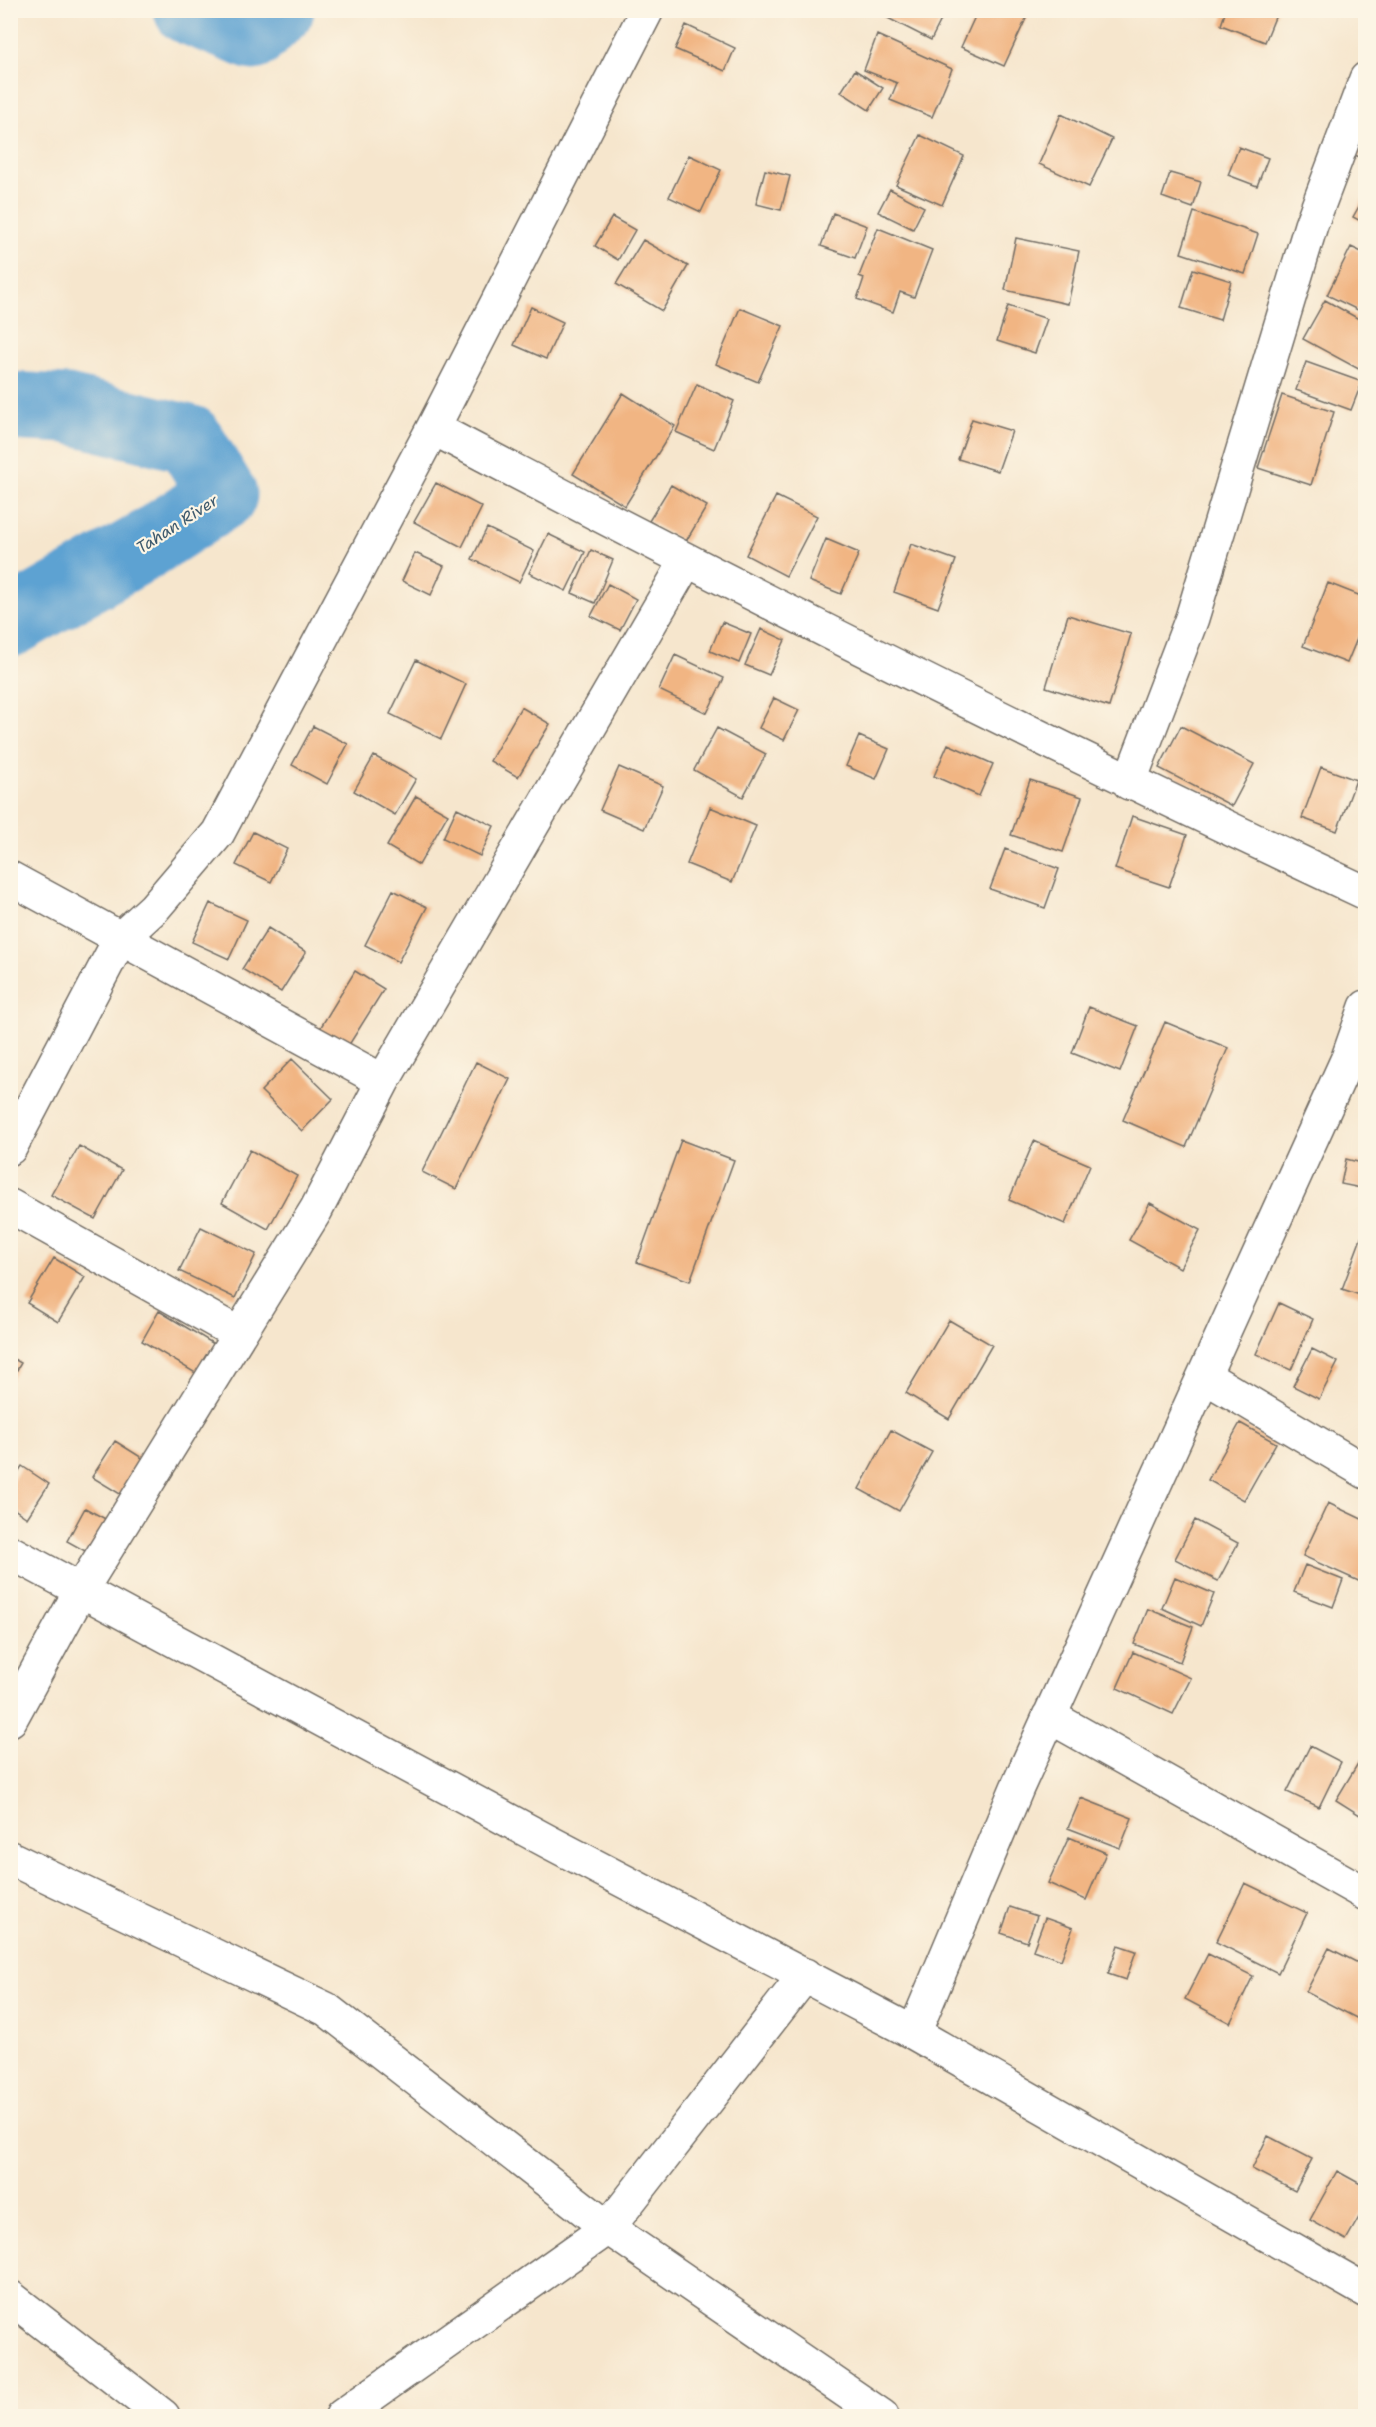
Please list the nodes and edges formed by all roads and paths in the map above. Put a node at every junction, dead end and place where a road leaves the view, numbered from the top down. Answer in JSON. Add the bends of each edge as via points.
{"nodes":[{"id":1,"x":648,"y":10,"type":"edge"},
{"id":2,"x":1365,"y":79,"type":"edge"},
{"id":3,"x":433,"y":428,"type":"junction"},
{"id":4,"x":687,"y":560,"type":"junction"},
{"id":5,"x":1129,"y":783,"type":"junction"},
{"id":6,"x":10,"y":878,"type":"edge"},
{"id":7,"x":1365,"y":893,"type":"edge"},
{"id":8,"x":120,"y":939,"type":"junction"},
{"id":9,"x":1365,"y":1007,"type":"edge"},
{"id":10,"x":383,"y":1081,"type":"junction"},
{"id":11,"x":10,"y":1148,"type":"edge"},
{"id":12,"x":10,"y":1206,"type":"edge"},
{"id":13,"x":239,"y":1334,"type":"junction"},
{"id":14,"x":1204,"y":1376,"type":"junction"},
{"id":15,"x":1365,"y":1472,"type":"edge"},
{"id":16,"x":10,"y":1552,"type":"edge"},
{"id":17,"x":81,"y":1590,"type":"junction"},
{"id":18,"x":1049,"y":1716,"type":"junction"},
{"id":19,"x":10,"y":1720,"type":"edge"},
{"id":20,"x":10,"y":1858,"type":"edge"},
{"id":21,"x":1365,"y":1894,"type":"edge"},
{"id":22,"x":805,"y":1975,"type":"junction"},
{"id":23,"x":914,"y":2033,"type":"junction"},
{"id":24,"x":608,"y":2228,"type":"junction"},
{"id":25,"x":1365,"y":2291,"type":"edge"},
{"id":26,"x":10,"y":2297,"type":"edge"},
{"id":27,"x":163,"y":2416,"type":"edge"},
{"id":28,"x":342,"y":2416,"type":"edge"},
{"id":29,"x":882,"y":2416,"type":"edge"}],
"edges":[{"from":1,"to":3,"type":"street"},
{"from":2,"to":5,"type":"street","via":[[1311,225],[1192,618]]},
{"from":3,"to":4,"type":"street"},
{"from":3,"to":8,"type":"street","via":[[218,833],[153,908]]},
{"from":4,"to":5,"type":"street"},
{"from":4,"to":10,"type":"street"},
{"from":5,"to":7,"type":"street"},
{"from":6,"to":8,"type":"street"},
{"from":8,"to":10,"type":"street"},
{"from":8,"to":11,"type":"street"},
{"from":9,"to":14,"type":"street","via":[[1348,1058]]},
{"from":10,"to":13,"type":"street","via":[[316,1210]]},
{"from":12,"to":13,"type":"street"},
{"from":13,"to":17,"type":"street"},
{"from":14,"to":15,"type":"street"},
{"from":14,"to":18,"type":"street"},
{"from":16,"to":17,"type":"street"},
{"from":17,"to":19,"type":"street"},
{"from":17,"to":22,"type":"street"},
{"from":18,"to":21,"type":"street"},
{"from":18,"to":23,"type":"street"},
{"from":20,"to":24,"type":"street","via":[[326,2009]]},
{"from":22,"to":23,"type":"street"},
{"from":22,"to":24,"type":"street"},
{"from":23,"to":25,"type":"street"},
{"from":24,"to":28,"type":"street"},
{"from":24,"to":29,"type":"street"},
{"from":26,"to":27,"type":"street"}]}
